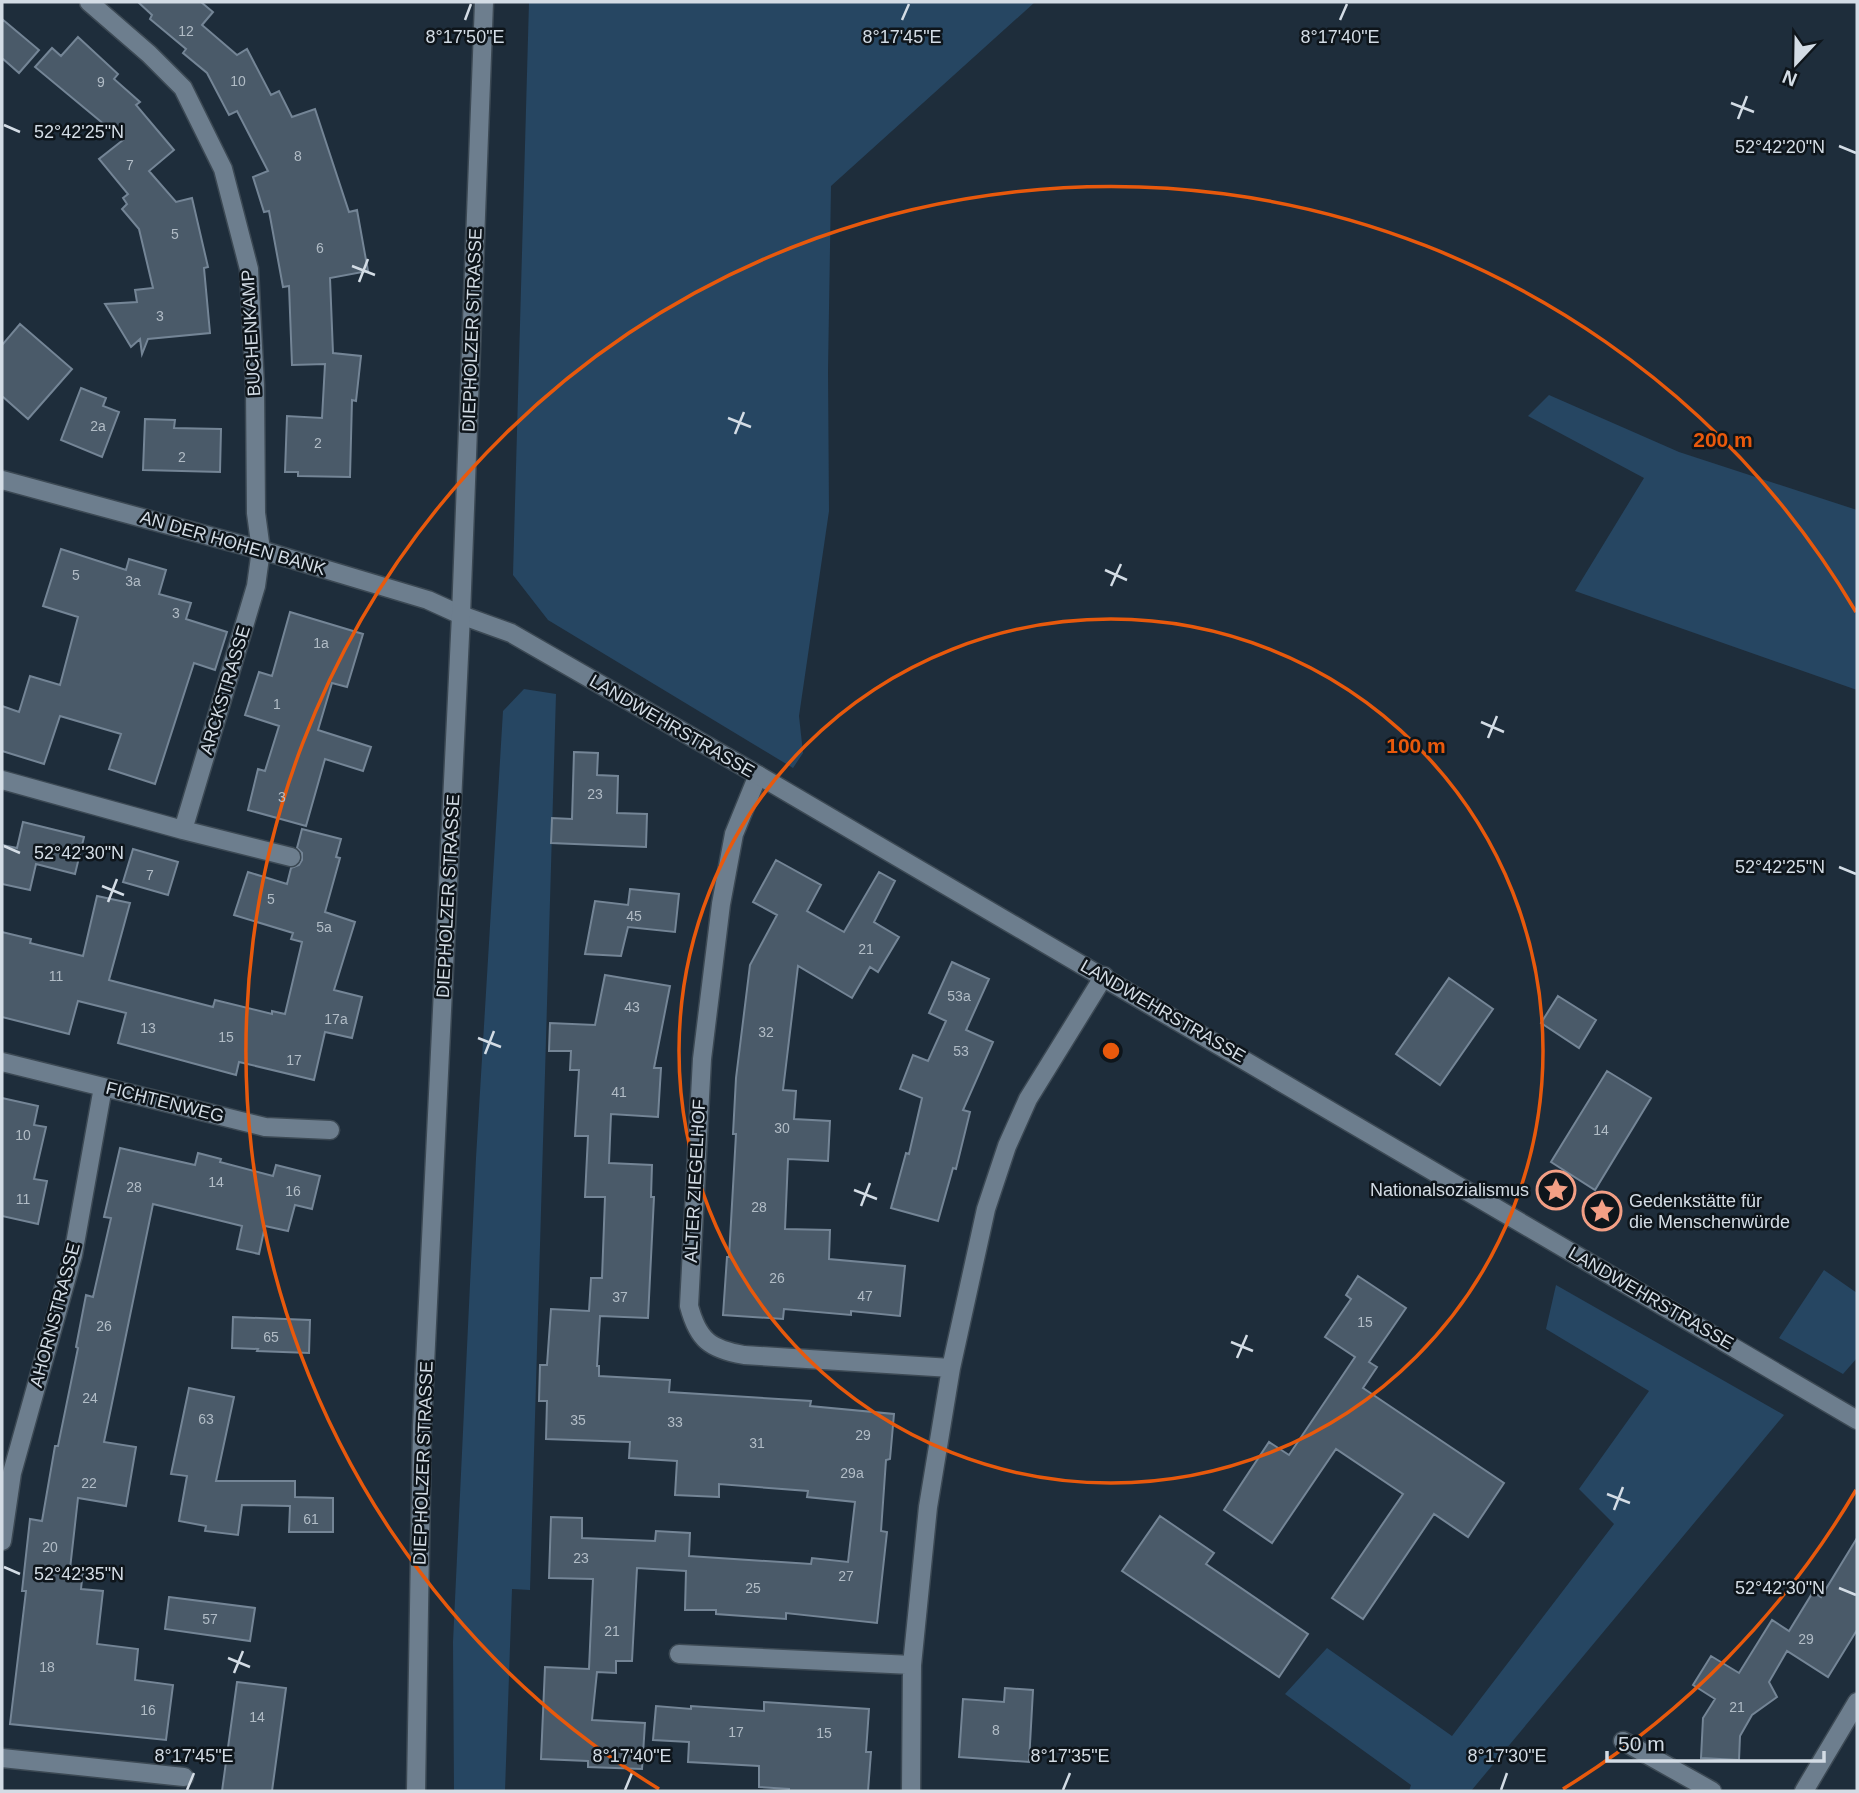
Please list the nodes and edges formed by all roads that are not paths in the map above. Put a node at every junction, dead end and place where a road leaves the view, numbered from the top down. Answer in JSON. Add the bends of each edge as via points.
{"nodes":[{"id":1,"x":89,"y":2,"type":"edge"},
{"id":2,"x":484,"y":2,"type":"edge"},
{"id":3,"x":2,"y":480,"type":"edge"},
{"id":4,"x":261,"y":550,"type":"junction"},
{"id":5,"x":461,"y":615,"type":"junction"},
{"id":6,"x":758,"y":775,"type":"junction"},
{"id":7,"x":2,"y":780,"type":"edge"},
{"id":8,"x":183,"y":830,"type":"junction"},
{"id":9,"x":290,"y":857,"type":"dead end"},
{"id":10,"x":1104,"y":976,"type":"junction"},
{"id":11,"x":2,"y":1062,"type":"edge"},
{"id":12,"x":103,"y":1087,"type":"junction"},
{"id":13,"x":330,"y":1130,"type":"dead end"},
{"id":14,"x":951,"y":1367,"type":"junction"},
{"id":15,"x":1857,"y":1420,"type":"edge"},
{"id":16,"x":2,"y":1541,"type":"edge"},
{"id":17,"x":679,"y":1654,"type":"dead end"},
{"id":18,"x":912,"y":1665,"type":"junction"},
{"id":19,"x":1857,"y":1702,"type":"edge"},
{"id":20,"x":1623,"y":1741,"type":"dead end"},
{"id":21,"x":2,"y":1758,"type":"edge"},
{"id":22,"x":184,"y":1777,"type":"dead end"},
{"id":23,"x":416,"y":1791,"type":"edge"},
{"id":24,"x":911,"y":1791,"type":"edge"},
{"id":25,"x":1712,"y":1791,"type":"edge"},
{"id":26,"x":1804,"y":1791,"type":"edge"}],
"edges":[{"from":1,"to":4,"type":"street","name":"BUCHENKAMP","via":[[183,88],[223,169],[249,269]]},
{"from":2,"to":5,"type":"street","name":"DIEPHOLZER STRASSE"},
{"from":3,"to":4,"type":"street","name":"AN DER HOHEN BANK"},
{"from":4,"to":5,"type":"street","name":"AN DER HOHEN BANK","via":[[428,600]]},
{"from":4,"to":8,"type":"street","name":"ARCKSTRASSE","via":[[256,586]]},
{"from":5,"to":6,"type":"street","name":"LANDWEHRSTRASSE","via":[[511,633]]},
{"from":5,"to":23,"type":"street","name":"DIEPHOLZER STRASSE","via":[[422,1427]]},
{"from":6,"to":10,"type":"street","name":"LANDWEHRSTRASSE"},
{"from":6,"to":14,"type":"street","name":"ALTER ZIEGELHOF","via":[[734,834],[702,1059],[689,1306],[694,1325],[705,1341],[744,1355]]},
{"from":7,"to":8,"type":"street"},
{"from":8,"to":9,"type":"street"},
{"from":10,"to":14,"type":"street","via":[[1028,1099],[1007,1146],[986,1209]]},
{"from":10,"to":15,"type":"street","name":"LANDWEHRSTRASSE"},
{"from":11,"to":12,"type":"street","name":"FICHTENWEG"},
{"from":12,"to":13,"type":"street","name":"FICHTENWEG","via":[[265,1127]]},
{"from":12,"to":16,"type":"street","name":"AHORNSTRASSE","via":[[73,1255],[12,1474]]},
{"from":14,"to":18,"type":"street","via":[[928,1507]]},
{"from":17,"to":18,"type":"street"},
{"from":18,"to":24,"type":"street"},
{"from":19,"to":26,"type":"street"},
{"from":20,"to":25,"type":"street"},
{"from":21,"to":22,"type":"street"}]}
